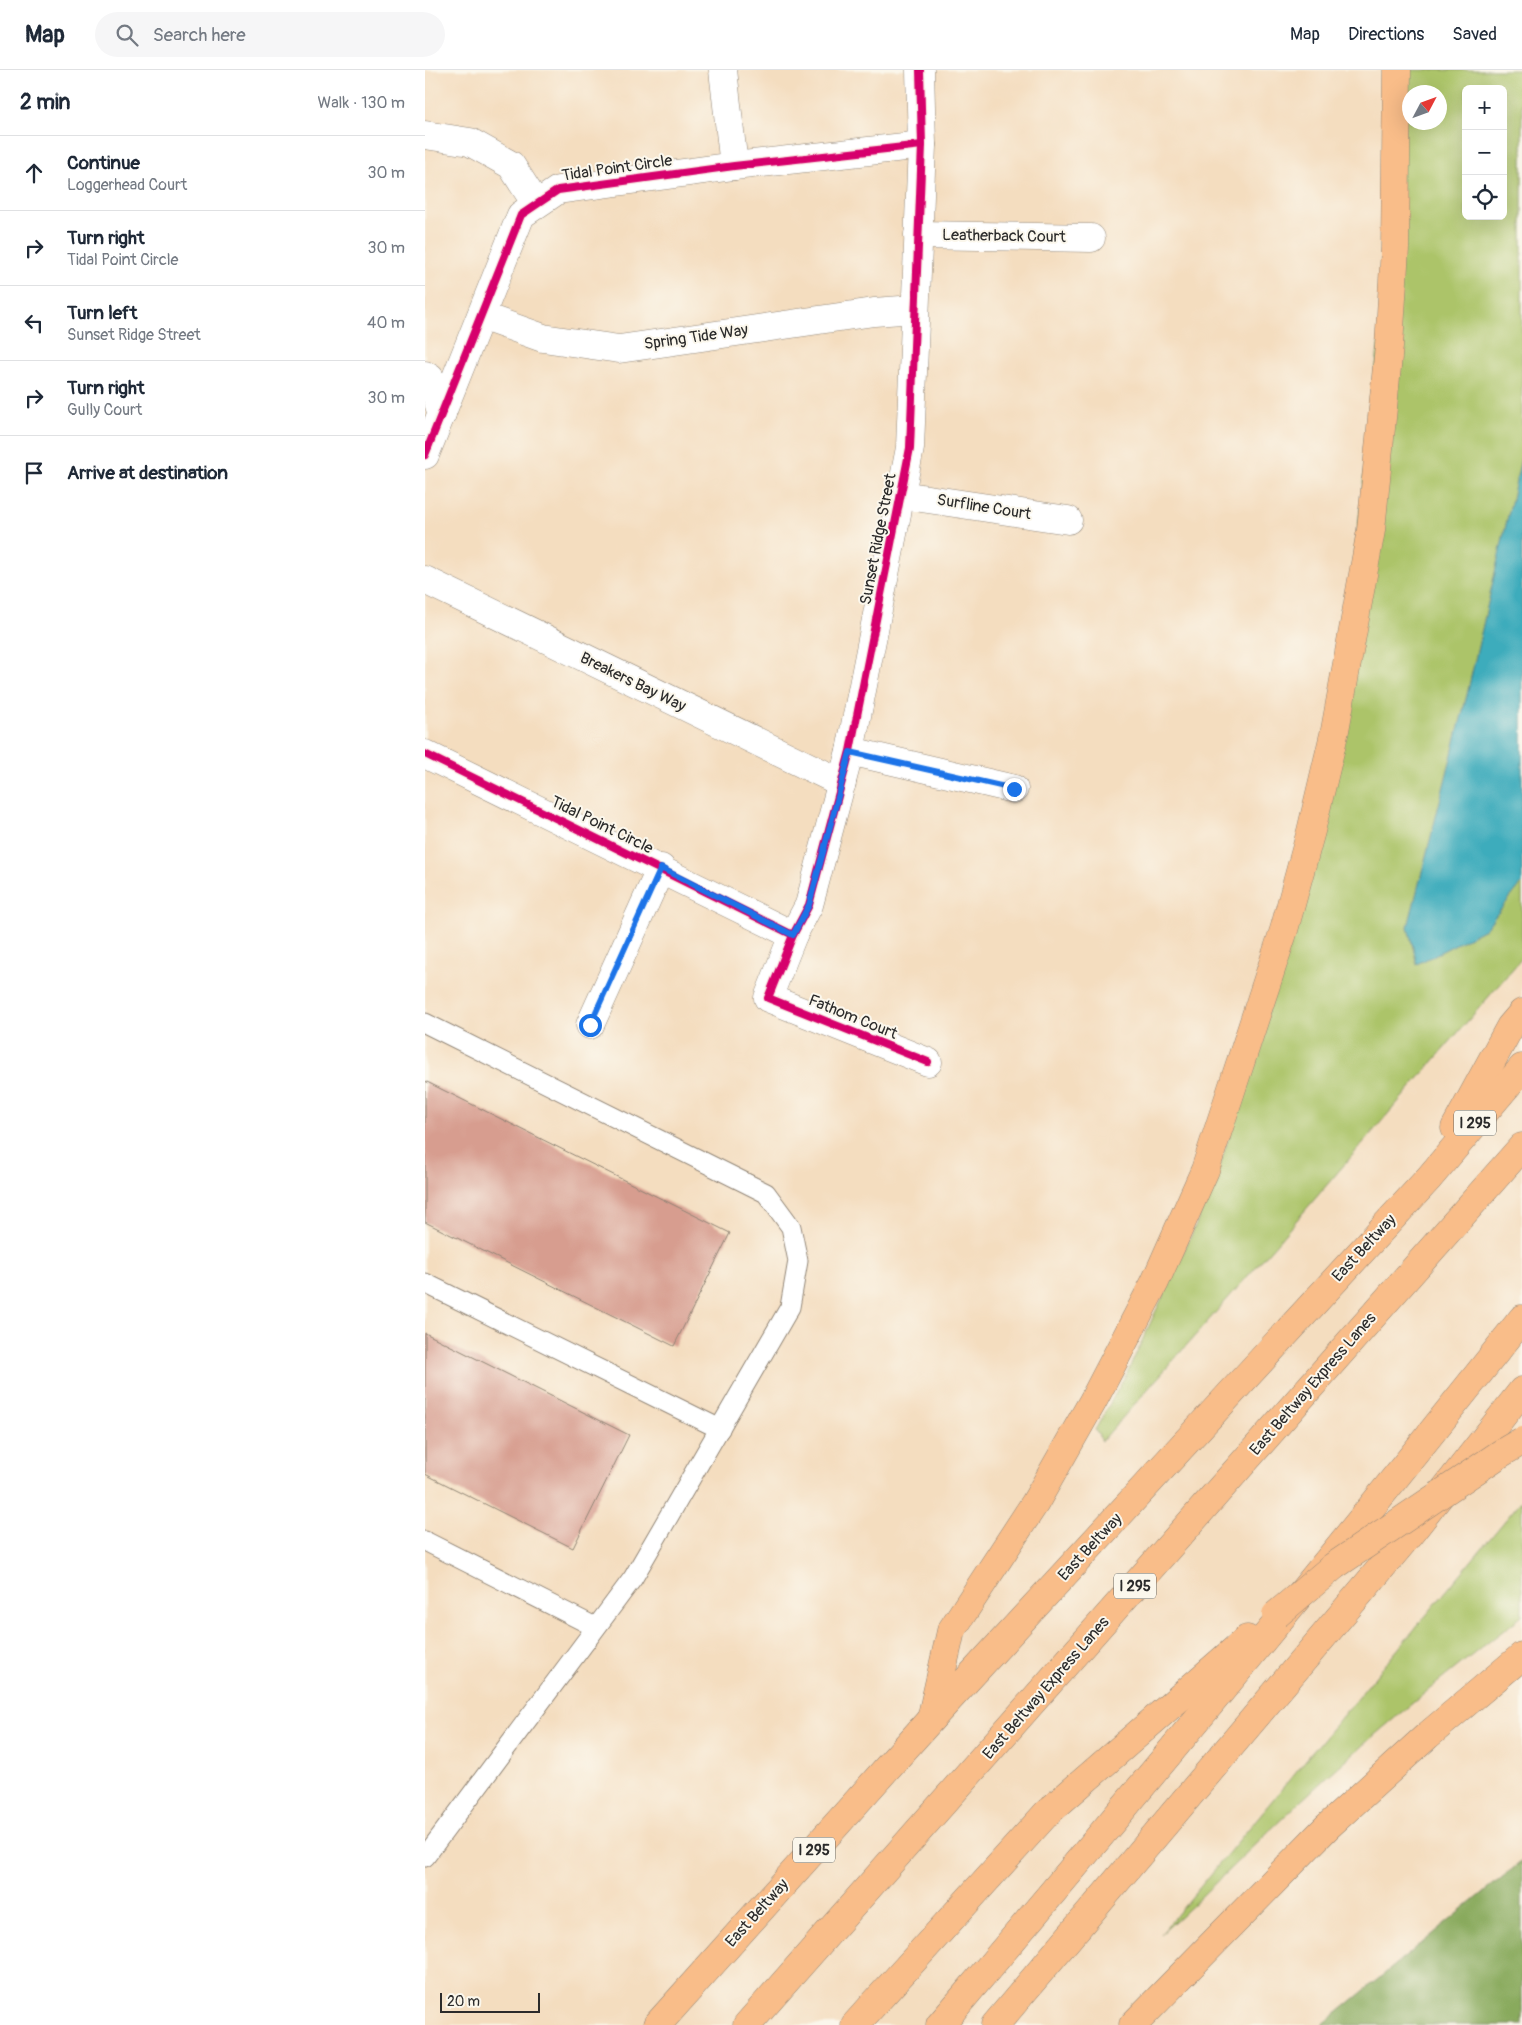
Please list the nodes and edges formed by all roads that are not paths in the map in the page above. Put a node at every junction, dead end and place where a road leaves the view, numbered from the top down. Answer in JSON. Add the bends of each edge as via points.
{"nodes":[{"id":1,"x":723,"y":70,"type":"edge"},
{"id":2,"x":920,"y":70,"type":"edge"},
{"id":3,"x":1397,"y":70,"type":"edge"},
{"id":4,"x":425,"y":135,"type":"edge"},
{"id":5,"x":921,"y":146,"type":"junction"},
{"id":6,"x":733,"y":166,"type":"junction"},
{"id":7,"x":537,"y":204,"type":"junction"},
{"id":8,"x":918,"y":234,"type":"junction"},
{"id":9,"x":1091,"y":238,"type":"dead end"},
{"id":10,"x":915,"y":309,"type":"junction"},
{"id":11,"x":481,"y":316,"type":"junction"},
{"id":12,"x":425,"y":376,"type":"edge"},
{"id":13,"x":433,"y":415,"type":"edge"},
{"id":14,"x":425,"y":455,"type":"edge"},
{"id":15,"x":901,"y":495,"type":"junction"},
{"id":16,"x":1068,"y":520,"type":"dead end"},
{"id":17,"x":425,"y":580,"type":"edge"},
{"id":18,"x":850,"y":752,"type":"junction"},
{"id":19,"x":425,"y":754,"type":"edge"},
{"id":20,"x":841,"y":782,"type":"junction"},
{"id":21,"x":1014,"y":789,"type":"dead end"},
{"id":22,"x":661,"y":868,"type":"junction"},
{"id":23,"x":793,"y":935,"type":"junction"},
{"id":24,"x":768,"y":998,"type":"joint"},
{"id":25,"x":1522,"y":1013,"type":"edge"},
{"id":26,"x":425,"y":1023,"type":"edge"},
{"id":27,"x":590,"y":1025,"type":"dead end"},
{"id":28,"x":928,"y":1062,"type":"dead end"},
{"id":29,"x":1522,"y":1068,"type":"edge"},
{"id":30,"x":1522,"y":1147,"type":"edge"},
{"id":31,"x":1429,"y":1178,"type":"junction"},
{"id":32,"x":425,"y":1283,"type":"edge"},
{"id":33,"x":1522,"y":1319,"type":"edge"},
{"id":34,"x":1522,"y":1391,"type":"edge"},
{"id":35,"x":720,"y":1430,"type":"junction"},
{"id":36,"x":1519,"y":1442,"type":"edge"},
{"id":37,"x":1409,"y":1535,"type":"junction"},
{"id":38,"x":425,"y":1540,"type":"edge"},
{"id":39,"x":595,"y":1627,"type":"junction"},
{"id":40,"x":1522,"y":1656,"type":"edge"},
{"id":41,"x":931,"y":1719,"type":"junction"},
{"id":42,"x":425,"y":1857,"type":"edge"},
{"id":43,"x":657,"y":2025,"type":"edge"},
{"id":44,"x":747,"y":2025,"type":"edge"},
{"id":45,"x":855,"y":2025,"type":"edge"},
{"id":46,"x":939,"y":2025,"type":"edge"},
{"id":47,"x":995,"y":2025,"type":"edge"},
{"id":48,"x":1133,"y":2025,"type":"edge"}],
"edges":[{"from":1,"to":6,"type":"street"},
{"from":2,"to":5,"type":"street","name":"Sunset Ridge Street"},
{"from":3,"to":41,"type":"highway","via":[[1395,248],[1371,530],[1335,730],[1284,930],[1197,1187],[1155,1282],[1035,1503],[951,1631]]},
{"from":4,"to":7,"type":"street","via":[[470,142],[511,166]]},
{"from":5,"to":6,"type":"street","name":"Tidal Point Circle"},
{"from":5,"to":8,"type":"street","name":"Sunset Ridge Street"},
{"from":6,"to":7,"type":"street","name":"Tidal Point Circle","via":[[559,190]]},
{"from":7,"to":11,"type":"street","name":"Tidal Point Circle","via":[[521,215]]},
{"from":8,"to":9,"type":"street","name":"Leatherback Court"},
{"from":8,"to":10,"type":"street","name":"Sunset Ridge Street"},
{"from":10,"to":11,"type":"street","name":"Spring Tide Way","via":[[864,313],[619,349],[543,338]]},
{"from":10,"to":15,"type":"street","name":"Sunset Ridge Street","via":[[910,448]]},
{"from":11,"to":13,"type":"street","name":"Tidal Point Circle"},
{"from":12,"to":13,"type":"street","via":[[430,378]]},
{"from":13,"to":14,"type":"street","name":"Tidal Point Circle"},
{"from":15,"to":16,"type":"street","name":"Surfline Court"},
{"from":15,"to":18,"type":"street","name":"Sunset Ridge Street"},
{"from":17,"to":20,"type":"street","name":"Breakers Bay Way"},
{"from":18,"to":20,"type":"street","name":"Sunset Ridge Street"},
{"from":18,"to":21,"type":"street"},
{"from":19,"to":22,"type":"street","name":"Tidal Point Circle"},
{"from":20,"to":23,"type":"street","name":"Sunset Ridge Street","via":[[809,905]]},
{"from":22,"to":23,"type":"street","name":"Tidal Point Circle"},
{"from":22,"to":27,"type":"street"},
{"from":23,"to":24,"type":"street","name":"Sunset Ridge Street"},
{"from":24,"to":28,"type":"street","name":"Fathom Court"},
{"from":25,"to":31,"type":"highway","via":[[1510,1027]]},
{"from":26,"to":35,"type":"lane","via":[[766,1193],[791,1227],[798,1261],[790,1307]]},
{"from":29,"to":31,"type":"highway","name":"East Beltway","number":"I 295"},
{"from":30,"to":44,"type":"highway","name":"East Beltway Express Lanes","number":"I 295"},
{"from":31,"to":41,"type":"highway","name":"East Beltway","number":"I 295"},
{"from":32,"to":35,"type":"lane"},
{"from":33,"to":46,"type":"highway","via":[[1397,1477]]},
{"from":34,"to":37,"type":"highway"},
{"from":35,"to":39,"type":"lane","via":[[633,1578]]},
{"from":36,"to":37,"type":"highway"},
{"from":36,"to":45,"type":"highway","bridge":true,"via":[[1334,1566],[1190,1686],[1047,1813]]},
{"from":37,"to":47,"type":"highway"},
{"from":38,"to":39,"type":"lane"},
{"from":39,"to":42,"type":"lane"},
{"from":40,"to":48,"type":"highway","via":[[1327,1827]]},
{"from":41,"to":43,"type":"highway","name":"East Beltway","number":"I 295"}]}
